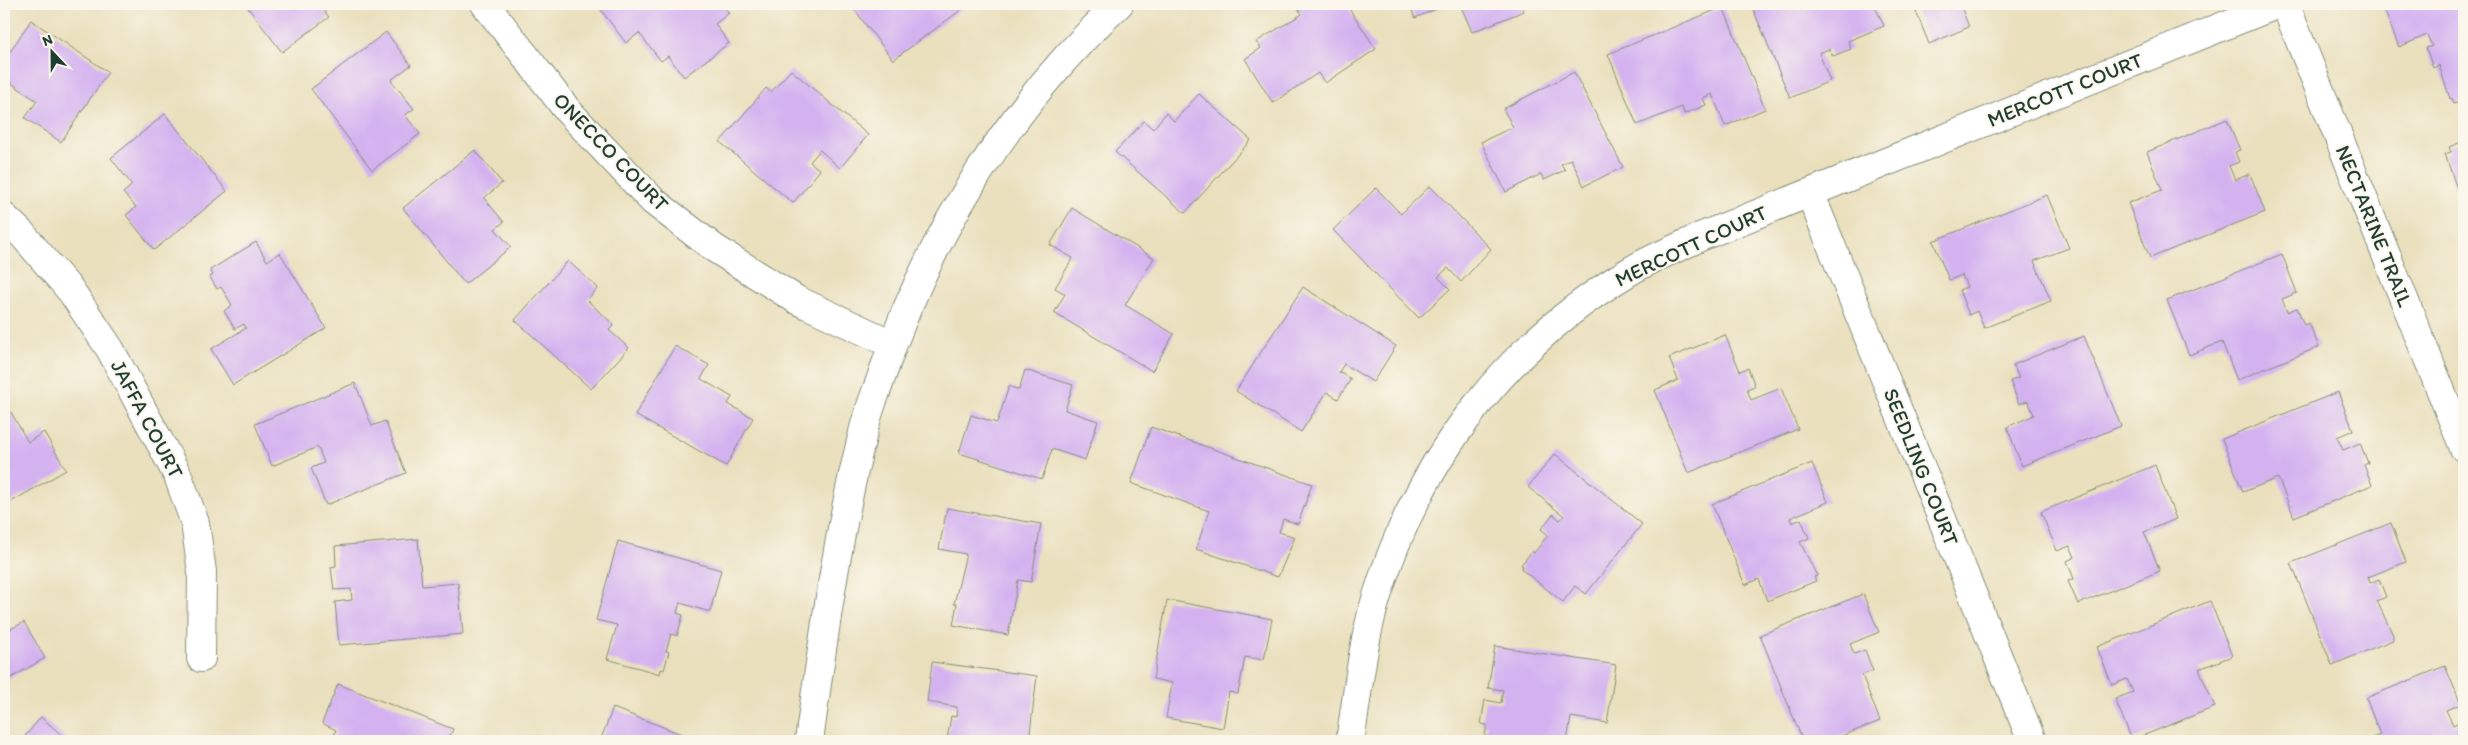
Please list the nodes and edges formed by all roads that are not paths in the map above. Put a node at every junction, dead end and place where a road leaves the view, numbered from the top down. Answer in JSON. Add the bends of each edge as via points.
{"nodes":[{"id":1,"x":485,"y":4,"type":"edge"},
{"id":2,"x":2278,"y":4,"type":"edge"},
{"id":3,"x":2285,"y":4,"type":"edge"},
{"id":4,"x":1111,"y":6,"type":"edge"},
{"id":5,"x":1810,"y":193,"type":"junction"},
{"id":6,"x":4,"y":217,"type":"edge"},
{"id":7,"x":892,"y":344,"type":"junction"},
{"id":8,"x":2464,"y":448,"type":"edge"},
{"id":9,"x":201,"y":658,"type":"dead end"},
{"id":10,"x":810,"y":741,"type":"edge"},
{"id":11,"x":1350,"y":741,"type":"edge"},
{"id":12,"x":2032,"y":741,"type":"edge"}],
"edges":[{"from":1,"to":7,"type":"street","name":"ONECCO COURT","via":[[568,111],[653,201],[714,248],[797,300]]},
{"from":2,"to":5,"type":"street","name":"MERCOTT COURT"},
{"from":3,"to":8,"type":"street","name":"NECTARINE TRAIL"},
{"from":4,"to":7,"type":"street","via":[[1042,84],[992,150],[941,235]]},
{"from":5,"to":11,"type":"street","name":"MERCOTT COURT","via":[[1700,237],[1634,269],[1549,329],[1475,405],[1442,452],[1401,529],[1376,597]]},
{"from":5,"to":12,"type":"street","name":"SEEDLING COURT"},
{"from":6,"to":9,"type":"street","name":"JAFFA COURT","via":[[71,291],[110,349],[178,476],[195,523],[202,572]]},
{"from":7,"to":10,"type":"street","via":[[862,435],[844,518]]}]}
